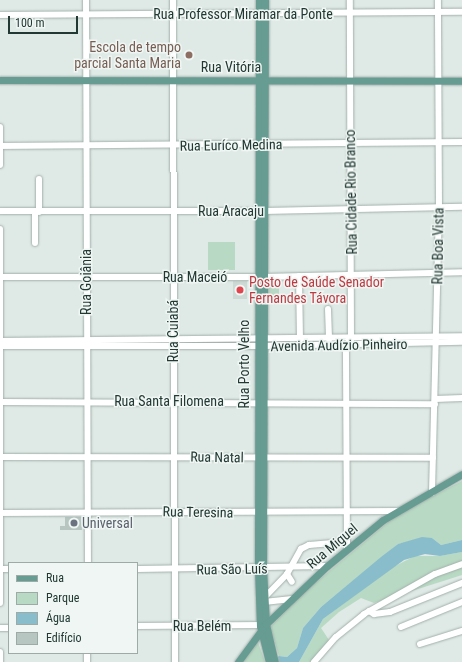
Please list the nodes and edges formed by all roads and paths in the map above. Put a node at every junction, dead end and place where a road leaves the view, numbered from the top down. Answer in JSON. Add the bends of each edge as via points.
{"nodes":[{"id":1,"x":86,"y":0,"type":"edge"},
{"id":2,"x":172,"y":0,"type":"edge"},
{"id":3,"x":259,"y":0,"type":"edge"},
{"id":4,"x":265,"y":0,"type":"edge"},
{"id":5,"x":350,"y":0,"type":"edge"},
{"id":6,"x":438,"y":0,"type":"edge"},
{"id":7,"x":438,"y":12,"type":"junction"},
{"id":8,"x":462,"y":12,"type":"edge"},
{"id":9,"x":350,"y":13,"type":"junction"},
{"id":10,"x":86,"y":14,"type":"junction"},
{"id":11,"x":172,"y":14,"type":"junction"},
{"id":12,"x":262,"y":14,"type":"junction"},
{"id":13,"x":0,"y":15,"type":"edge"},
{"id":14,"x":0,"y":80,"type":"edge"},
{"id":15,"x":87,"y":80,"type":"junction"},
{"id":16,"x":172,"y":80,"type":"junction"},
{"id":17,"x":262,"y":80,"type":"junction"},
{"id":18,"x":350,"y":80,"type":"junction"},
{"id":19,"x":438,"y":81,"type":"junction"},
{"id":20,"x":462,"y":81,"type":"edge"},
{"id":21,"x":0,"y":127,"type":"edge"},
{"id":22,"x":462,"y":142,"type":"edge"},
{"id":23,"x":438,"y":143,"type":"junction"},
{"id":24,"x":350,"y":144,"type":"junction"},
{"id":25,"x":86,"y":145,"type":"junction"},
{"id":26,"x":261,"y":145,"type":"junction"},
{"id":27,"x":0,"y":146,"type":"edge"},
{"id":28,"x":172,"y":146,"type":"junction"},
{"id":29,"x":0,"y":166,"type":"edge"},
{"id":30,"x":39,"y":180,"type":"dead end"},
{"id":31,"x":439,"y":207,"type":"junction"},
{"id":32,"x":462,"y":207,"type":"edge"},
{"id":33,"x":351,"y":209,"type":"junction"},
{"id":34,"x":261,"y":211,"type":"junction"},
{"id":35,"x":0,"y":212,"type":"edge"},
{"id":36,"x":37,"y":212,"type":"junction"},
{"id":37,"x":86,"y":212,"type":"junction"},
{"id":38,"x":172,"y":212,"type":"junction"},
{"id":39,"x":0,"y":229,"type":"edge"},
{"id":40,"x":35,"y":243,"type":"dead end"},
{"id":41,"x":462,"y":272,"type":"edge"},
{"id":42,"x":438,"y":273,"type":"junction"},
{"id":43,"x":352,"y":275,"type":"junction"},
{"id":44,"x":299,"y":276,"type":"junction"},
{"id":45,"x":1,"y":277,"type":"edge"},
{"id":46,"x":86,"y":277,"type":"junction"},
{"id":47,"x":172,"y":277,"type":"junction"},
{"id":48,"x":261,"y":277,"type":"junction"},
{"id":49,"x":328,"y":309,"type":"dead end"},
{"id":50,"x":462,"y":336,"type":"edge"},
{"id":51,"x":328,"y":339,"type":"junction"},
{"id":52,"x":351,"y":339,"type":"junction"},
{"id":53,"x":300,"y":340,"type":"junction"},
{"id":54,"x":437,"y":340,"type":"junction"},
{"id":55,"x":0,"y":341,"type":"edge"},
{"id":56,"x":462,"y":342,"type":"edge"},
{"id":57,"x":58,"y":343,"type":"junction"},
{"id":58,"x":87,"y":343,"type":"junction"},
{"id":59,"x":260,"y":343,"type":"junction"},
{"id":60,"x":172,"y":344,"type":"junction"},
{"id":61,"x":346,"y":345,"type":"junction"},
{"id":62,"x":0,"y":346,"type":"edge"},
{"id":63,"x":462,"y":398,"type":"edge"},
{"id":64,"x":87,"y":401,"type":"junction"},
{"id":65,"x":174,"y":401,"type":"junction"},
{"id":66,"x":0,"y":402,"type":"edge"},
{"id":67,"x":260,"y":402,"type":"junction"},
{"id":68,"x":435,"y":402,"type":"junction"},
{"id":69,"x":348,"y":404,"type":"junction"},
{"id":70,"x":174,"y":456,"type":"junction"},
{"id":71,"x":0,"y":457,"type":"edge"},
{"id":72,"x":87,"y":457,"type":"junction"},
{"id":73,"x":260,"y":457,"type":"junction"},
{"id":74,"x":348,"y":458,"type":"junction"},
{"id":75,"x":433,"y":458,"type":"junction"},
{"id":76,"x":462,"y":474,"type":"edge"},
{"id":77,"x":432,"y":493,"type":"junction"},
{"id":78,"x":175,"y":511,"type":"junction"},
{"id":79,"x":396,"y":511,"type":"junction"},
{"id":80,"x":0,"y":513,"type":"edge"},
{"id":81,"x":88,"y":513,"type":"junction"},
{"id":82,"x":260,"y":513,"type":"junction"},
{"id":83,"x":347,"y":513,"type":"junction"},
{"id":84,"x":347,"y":542,"type":"junction"},
{"id":85,"x":347,"y":550,"type":"junction"},
{"id":86,"x":88,"y":562,"type":"edge"},
{"id":87,"x":462,"y":564,"type":"edge"},
{"id":88,"x":327,"y":566,"type":"junction"},
{"id":89,"x":0,"y":569,"type":"edge"},
{"id":90,"x":138,"y":569,"type":"edge"},
{"id":91,"x":175,"y":569,"type":"junction"},
{"id":92,"x":261,"y":569,"type":"junction"},
{"id":93,"x":288,"y":571,"type":"junction"},
{"id":94,"x":292,"y":582,"type":"dead end"},
{"id":95,"x":462,"y":583,"type":"edge"},
{"id":96,"x":292,"y":599,"type":"junction"},
{"id":97,"x":264,"y":600,"type":"junction"},
{"id":98,"x":462,"y":602,"type":"edge"},
{"id":99,"x":0,"y":603,"type":"edge"},
{"id":100,"x":369,"y":611,"type":"junction"},
{"id":101,"x":138,"y":626,"type":"edge"},
{"id":102,"x":175,"y":626,"type":"junction"},
{"id":103,"x":262,"y":627,"type":"junction"},
{"id":104,"x":401,"y":627,"type":"dead end"},
{"id":105,"x":462,"y":631,"type":"edge"},
{"id":106,"x":420,"y":644,"type":"dead end"},
{"id":107,"x":0,"y":652,"type":"edge"},
{"id":108,"x":270,"y":657,"type":"edge"},
{"id":109,"x":316,"y":659,"type":"edge"},
{"id":110,"x":0,"y":662,"type":"edge"},
{"id":111,"x":175,"y":662,"type":"edge"},
{"id":112,"x":238,"y":662,"type":"edge"},
{"id":113,"x":275,"y":662,"type":"edge"},
{"id":114,"x":323,"y":662,"type":"edge"}],
"edges":[{"from":1,"to":10,"type":"street","name":"Rua Goiânia"},
{"from":2,"to":11,"type":"street","name":"Rua Cuiabá"},
{"from":3,"to":12,"type":"main road","name":"Rua Porto Velho"},
{"from":4,"to":12,"type":"main road","name":"Rua Porto Velho"},
{"from":5,"to":9,"type":"street","name":"Rua Cidade Rio Branco"},
{"from":6,"to":7,"type":"street","name":"Rua Boa Vista"},
{"from":7,"to":8,"type":"street","name":"Rua Professor Miramar da Ponte"},
{"from":7,"to":9,"type":"street","name":"Rua Professor Miramar da Ponte"},
{"from":7,"to":19,"type":"street","name":"Rua Boa Vista"},
{"from":9,"to":12,"type":"street","name":"Rua Professor Miramar da Ponte"},
{"from":9,"to":18,"type":"street","name":"Rua Cidade Rio Branco"},
{"from":10,"to":11,"type":"street","name":"Rua Professor Miramar da Ponte"},
{"from":10,"to":13,"type":"street","name":"Rua Professor Miramar da Ponte"},
{"from":10,"to":15,"type":"street","name":"Rua Goiânia"},
{"from":11,"to":12,"type":"street","name":"Rua Professor Miramar da Ponte"},
{"from":11,"to":16,"type":"street","name":"Rua Cuiabá"},
{"from":12,"to":17,"type":"main road","name":"Rua Porto Velho"},
{"from":14,"to":15,"type":"main road","name":"Rua Vitória"},
{"from":15,"to":16,"type":"main road","name":"Rua Vitória"},
{"from":15,"to":25,"type":"street","name":"Rua Goiânia"},
{"from":16,"to":17,"type":"main road","name":"Rua Vitória"},
{"from":16,"to":28,"type":"street","name":"Rua Cuiabá"},
{"from":17,"to":18,"type":"main road","name":"Rua Vitória"},
{"from":17,"to":26,"type":"main road","name":"Rua Porto Velho"},
{"from":18,"to":19,"type":"main road","name":"Rua Vitória"},
{"from":18,"to":24,"type":"street","name":"Rua Cidade Rio Branco"},
{"from":19,"to":20,"type":"main road","name":"Rua Vitória"},
{"from":19,"to":23,"type":"street","name":"Rua Boa Vista"},
{"from":21,"to":27,"type":"street"},
{"from":22,"to":23,"type":"street","name":"Rua Euríco Medina"},
{"from":23,"to":24,"type":"street","name":"Rua Euríco Medina"},
{"from":23,"to":31,"type":"street","name":"Rua Boa Vista"},
{"from":24,"to":26,"type":"street","name":"Rua Euríco Medina"},
{"from":24,"to":33,"type":"street","name":"Rua Cidade Rio Branco"},
{"from":25,"to":27,"type":"street","name":"Rua Euríco Medina"},
{"from":25,"to":28,"type":"street","name":"Rua Euríco Medina"},
{"from":25,"to":37,"type":"street","name":"Rua Goiânia"},
{"from":26,"to":28,"type":"street","name":"Rua Euríco Medina"},
{"from":26,"to":34,"type":"main road","name":"Rua Porto Velho"},
{"from":27,"to":29,"type":"street"},
{"from":28,"to":38,"type":"street","name":"Rua Cuiabá"},
{"from":30,"to":36,"type":"street"},
{"from":31,"to":32,"type":"street","name":"Rua Aracaju"},
{"from":31,"to":33,"type":"street","name":"Rua Aracaju"},
{"from":31,"to":42,"type":"street","name":"Rua Boa Vista"},
{"from":33,"to":34,"type":"street","name":"Rua Aracaju"},
{"from":33,"to":43,"type":"street","name":"Rua Cidade Rio Branco"},
{"from":34,"to":38,"type":"street","name":"Rua Aracaju"},
{"from":34,"to":48,"type":"main road","name":"Rua Porto Velho"},
{"from":35,"to":36,"type":"street","name":"Rua Aracaju"},
{"from":36,"to":37,"type":"street","name":"Rua Aracaju"},
{"from":36,"to":40,"type":"street"},
{"from":37,"to":38,"type":"street","name":"Rua Aracaju"},
{"from":37,"to":46,"type":"street","name":"Rua Goiânia"},
{"from":38,"to":47,"type":"street","name":"Rua Cuiabá"},
{"from":39,"to":45,"type":"street"},
{"from":41,"to":42,"type":"street","name":"Rua Maceió"},
{"from":42,"to":43,"type":"street","name":"Rua Maceió"},
{"from":42,"to":54,"type":"street","name":"Rua Boa Vista"},
{"from":43,"to":44,"type":"street","name":"Rua Maceió"},
{"from":43,"to":52,"type":"street","name":"Rua Cidade Rio Branco"},
{"from":44,"to":48,"type":"street","name":"Rua Maceió"},
{"from":44,"to":53,"type":"street"},
{"from":45,"to":46,"type":"street","name":"Rua Maceió"},
{"from":45,"to":55,"type":"street"},
{"from":46,"to":47,"type":"street","name":"Rua Maceió"},
{"from":46,"to":58,"type":"street","name":"Rua Goiânia"},
{"from":47,"to":48,"type":"street","name":"Rua Maceió"},
{"from":47,"to":60,"type":"street","name":"Rua Cuiabá"},
{"from":48,"to":59,"type":"main road","name":"Rua Porto Velho"},
{"from":49,"to":51,"type":"street"},
{"from":50,"to":54,"type":"street","name":"Avenida Audízio Pinheiro"},
{"from":51,"to":52,"type":"street","name":"Avenida Audízio Pinheiro"},
{"from":51,"to":53,"type":"street","name":"Avenida Audízio Pinheiro"},
{"from":52,"to":54,"type":"street","name":"Avenida Audízio Pinheiro"},
{"from":52,"to":61,"type":"street"},
{"from":53,"to":59,"type":"street","name":"Avenida Audízio Pinheiro"},
{"from":54,"to":56,"type":"street","name":"Avenida Audízio Pinheiro"},
{"from":54,"to":61,"type":"street","name":"Avenida Audízio Pinheiro"},
{"from":54,"to":68,"type":"street","name":"Rua Boa Vista"},
{"from":55,"to":57,"type":"street","name":"Avenida Audízio Pinheiro"},
{"from":55,"to":62,"type":"street"},
{"from":57,"to":58,"type":"street","name":"Avenida Audízio Pinheiro"},
{"from":57,"to":62,"type":"street","name":"Avenida Audízio Pinheiro"},
{"from":58,"to":60,"type":"street","name":"Avenida Audízio Pinheiro"},
{"from":58,"to":64,"type":"street","name":"Rua Goiânia"},
{"from":59,"to":60,"type":"street","name":"Avenida Audízio Pinheiro"},
{"from":59,"to":61,"type":"street","name":"Avenida Audízio Pinheiro"},
{"from":59,"to":67,"type":"main road","name":"Rua Porto Velho"},
{"from":60,"to":65,"type":"street","name":"Rua Cuiabá"},
{"from":61,"to":69,"type":"street"},
{"from":62,"to":66,"type":"street"},
{"from":63,"to":68,"type":"street","name":"Rua Santa Filomena"},
{"from":64,"to":65,"type":"street","name":"Rua Santa Filomena"},
{"from":64,"to":66,"type":"street","name":"Rua Santa Filomena"},
{"from":64,"to":72,"type":"street","name":"Rua Goiânia"},
{"from":65,"to":67,"type":"street","name":"Rua Santa Filomena"},
{"from":65,"to":70,"type":"street","name":"Rua Cuiabá"},
{"from":66,"to":71,"type":"street"},
{"from":67,"to":69,"type":"street","name":"Rua Santa Filomena"},
{"from":67,"to":73,"type":"main road","name":"Rua Porto Velho"},
{"from":68,"to":69,"type":"street","name":"Rua Santa Filomena"},
{"from":68,"to":75,"type":"street","name":"Rua Boa Vista"},
{"from":69,"to":74,"type":"street"},
{"from":70,"to":72,"type":"street","name":"Rua Natal"},
{"from":70,"to":73,"type":"street","name":"Rua Natal"},
{"from":70,"to":78,"type":"street","name":"Rua Cuiabá"},
{"from":71,"to":72,"type":"street","name":"Rua Natal"},
{"from":71,"to":80,"type":"street"},
{"from":72,"to":81,"type":"street","name":"Rua Goiânia"},
{"from":73,"to":74,"type":"street","name":"Rua Natal"},
{"from":73,"to":82,"type":"main road","name":"Rua Porto Velho"},
{"from":74,"to":75,"type":"street","name":"Rua Natal"},
{"from":74,"to":83,"type":"street"},
{"from":75,"to":77,"type":"street","name":"Rua Boa Vista"},
{"from":76,"to":77,"type":"main road","name":"Rua Miguel"},
{"from":77,"to":79,"type":"main road","name":"Rua Miguel"},
{"from":78,"to":81,"type":"street","name":"Rua Teresina"},
{"from":78,"to":82,"type":"street","name":"Rua Teresina"},
{"from":78,"to":91,"type":"street","name":"Rua Cuiabá"},
{"from":79,"to":83,"type":"street","name":"Rua Teresina"},
{"from":79,"to":85,"type":"main road","name":"Rua Miguel"},
{"from":80,"to":81,"type":"street","name":"Rua Teresina"},
{"from":80,"to":89,"type":"street"},
{"from":81,"to":86,"type":"street","name":"Rua Goiânia"},
{"from":82,"to":83,"type":"street","name":"Rua Teresina"},
{"from":82,"to":92,"type":"main road","name":"Rua Porto Velho"},
{"from":83,"to":84,"type":"street"},
{"from":84,"to":85,"type":"street"},
{"from":84,"to":93,"type":"street","via":[[309,545],[299,551]]},
{"from":85,"to":88,"type":"main road","name":"Rua Miguel"},
{"from":87,"to":100,"type":"street","via":[[435,574]]},
{"from":88,"to":93,"type":"street","name":"Rua São Luís"},
{"from":88,"to":96,"type":"main road","name":"Rua Miguel"},
{"from":89,"to":99,"type":"street"},
{"from":90,"to":91,"type":"street","name":"Rua São Luís"},
{"from":91,"to":92,"type":"street","name":"Rua São Luís"},
{"from":91,"to":102,"type":"street","name":"Rua Cuiabá"},
{"from":92,"to":93,"type":"street","name":"Rua São Luís"},
{"from":92,"to":97,"type":"main road","name":"Rua Porto Velho"},
{"from":92,"to":103,"type":"main road","name":"Rua Porto Velho"},
{"from":93,"to":94,"type":"street"},
{"from":93,"to":97,"type":"street"},
{"from":95,"to":100,"type":"street","via":[[390,612],[374,614]]},
{"from":96,"to":97,"type":"street"},
{"from":96,"to":103,"type":"main road","name":"Rua Miguel"},
{"from":97,"to":103,"type":"main road","name":"Rua Porto Velho"},
{"from":98,"to":104,"type":"street"},
{"from":100,"to":109,"type":"street","via":[[349,626]]},
{"from":101,"to":102,"type":"street","name":"Rua Belém"},
{"from":102,"to":103,"type":"street","name":"Rua Belém"},
{"from":102,"to":111,"type":"street","name":"Rua Cuiabá"},
{"from":103,"to":108,"type":"main road","name":"Rua Porto Velho"},
{"from":103,"to":112,"type":"main road","name":"Rua Miguel"},
{"from":105,"to":106,"type":"street"},
{"from":107,"to":110,"type":"street"},
{"from":108,"to":113,"type":"main road","name":"Rua Porto Velho"},
{"from":109,"to":114,"type":"street"}]}
